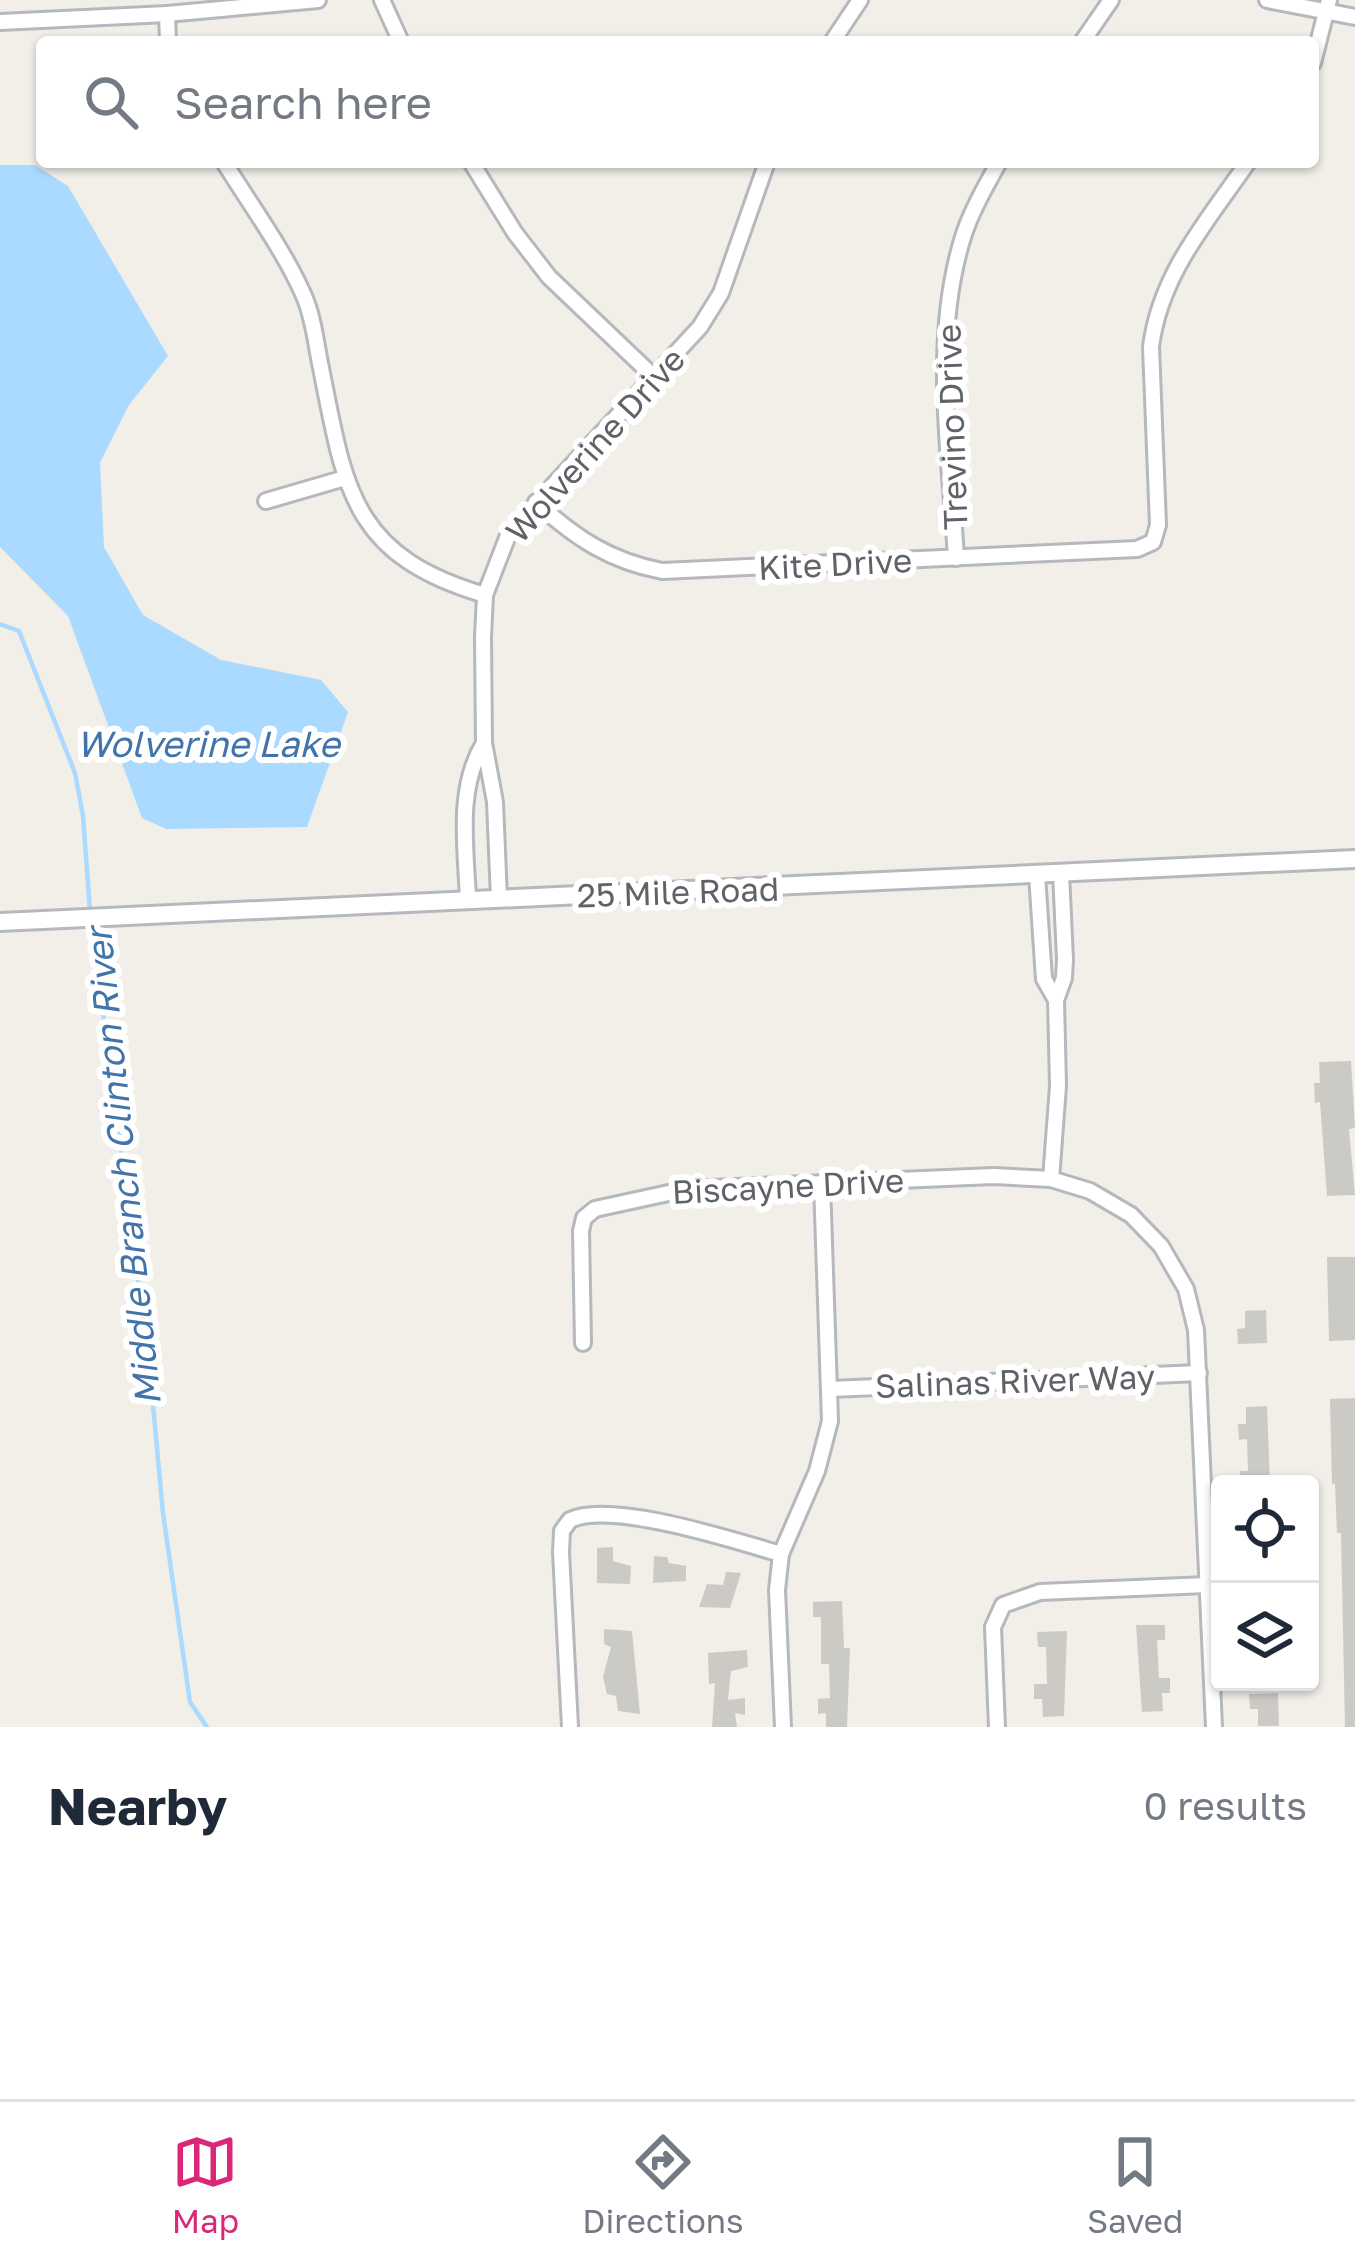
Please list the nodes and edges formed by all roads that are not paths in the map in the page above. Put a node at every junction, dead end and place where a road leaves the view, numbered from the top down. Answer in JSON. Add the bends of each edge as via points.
{"nodes":[{"id":1,"x":78,"y":0,"type":"edge"},
{"id":2,"x":318,"y":0,"type":"edge"},
{"id":3,"x":382,"y":0,"type":"edge"},
{"id":4,"x":860,"y":0,"type":"edge"},
{"id":5,"x":1111,"y":0,"type":"edge"},
{"id":6,"x":1267,"y":0,"type":"edge"},
{"id":7,"x":1328,"y":7,"type":"edge"},
{"id":8,"x":166,"y":14,"type":"junction"},
{"id":9,"x":1355,"y":17,"type":"edge"},
{"id":10,"x":80,"y":19,"type":"junction"},
{"id":11,"x":0,"y":22,"type":"edge"},
{"id":12,"x":168,"y":36,"type":"edge"},
{"id":13,"x":398,"y":36,"type":"edge"},
{"id":14,"x":836,"y":36,"type":"edge"},
{"id":15,"x":1086,"y":36,"type":"edge"},
{"id":16,"x":1319,"y":41,"type":"edge"},
{"id":17,"x":228,"y":168,"type":"edge"},
{"id":18,"x":475,"y":168,"type":"edge"},
{"id":19,"x":764,"y":168,"type":"edge"},
{"id":20,"x":996,"y":168,"type":"edge"},
{"id":21,"x":1244,"y":168,"type":"edge"},
{"id":22,"x":654,"y":377,"type":"junction"},
{"id":23,"x":345,"y":478,"type":"junction"},
{"id":24,"x":266,"y":501,"type":"dead end"},
{"id":25,"x":536,"y":502,"type":"junction"},
{"id":26,"x":956,"y":558,"type":"junction"},
{"id":27,"x":485,"y":596,"type":"junction"},
{"id":28,"x":484,"y":742,"type":"junction"},
{"id":29,"x":495,"y":802,"type":"junction"},
{"id":30,"x":465,"y":803,"type":"junction"},
{"id":31,"x":1355,"y":859,"type":"edge"},
{"id":32,"x":1061,"y":873,"type":"junction"},
{"id":33,"x":1037,"y":875,"type":"junction"},
{"id":34,"x":500,"y":899,"type":"junction"},
{"id":35,"x":468,"y":900,"type":"junction"},
{"id":36,"x":0,"y":922,"type":"edge"},
{"id":37,"x":1056,"y":1000,"type":"junction"},
{"id":38,"x":1051,"y":1179,"type":"junction"},
{"id":39,"x":822,"y":1183,"type":"junction"},
{"id":40,"x":583,"y":1343,"type":"dead end"},
{"id":41,"x":1198,"y":1373,"type":"junction"},
{"id":42,"x":831,"y":1389,"type":"junction"},
{"id":43,"x":781,"y":1554,"type":"junction"},
{"id":44,"x":1208,"y":1585,"type":"junction"},
{"id":45,"x":570,"y":1727,"type":"edge"},
{"id":46,"x":783,"y":1727,"type":"edge"},
{"id":47,"x":997,"y":1727,"type":"edge"},
{"id":48,"x":1214,"y":1727,"type":"edge"}],
"edges":[{"from":1,"to":10,"type":"street"},
{"from":2,"to":8,"type":"street"},
{"from":3,"to":13,"type":"street"},
{"from":4,"to":14,"type":"street"},
{"from":5,"to":15,"type":"street"},
{"from":6,"to":7,"type":"street"},
{"from":7,"to":9,"type":"street"},
{"from":7,"to":16,"type":"street"},
{"from":8,"to":10,"type":"street"},
{"from":8,"to":12,"type":"street"},
{"from":10,"to":11,"type":"street"},
{"from":17,"to":23,"type":"street","via":[[305,298]]},
{"from":18,"to":22,"type":"street","via":[[549,277]]},
{"from":19,"to":22,"type":"street","name":"Wolverine Drive","via":[[721,293]]},
{"from":20,"to":26,"type":"street","name":"Trevino Drive","via":[[964,235],[947,317]]},
{"from":21,"to":26,"type":"street","name":"Kite Drive","via":[[1179,261],[1154,322],[1153,542]]},
{"from":22,"to":25,"type":"street","name":"Wolverine Drive"},
{"from":23,"to":24,"type":"street"},
{"from":23,"to":27,"type":"street","via":[[371,526],[410,566]]},
{"from":25,"to":26,"type":"street","name":"Kite Drive","via":[[593,549],[662,571]]},
{"from":25,"to":27,"type":"street","name":"Wolverine Drive","via":[[509,533]]},
{"from":27,"to":28,"type":"street","name":"Wolverine Drive"},
{"from":28,"to":29,"type":"street","name":"Wolverine Drive"},
{"from":28,"to":30,"type":"street","name":"Wolverine Drive","via":[[470,765]]},
{"from":29,"to":30,"type":"street"},
{"from":29,"to":34,"type":"street","name":"Wolverine Drive"},
{"from":30,"to":35,"type":"street","name":"Wolverine Drive"},
{"from":31,"to":32,"type":"street","name":"25 Mile Road"},
{"from":32,"to":33,"type":"street","name":"25 Mile Road"},
{"from":32,"to":37,"type":"street","via":[[1066,959]]},
{"from":33,"to":34,"type":"street","name":"25 Mile Road"},
{"from":33,"to":37,"type":"street","via":[[1045,979]]},
{"from":34,"to":35,"type":"street","name":"25 Mile Road"},
{"from":35,"to":36,"type":"street","name":"25 Mile Road"},
{"from":37,"to":38,"type":"street"},
{"from":38,"to":39,"type":"street","name":"Biscayne Drive"},
{"from":38,"to":41,"type":"street","name":"Biscayne Drive","via":[[1131,1215],[1161,1246],[1186,1289]]},
{"from":39,"to":40,"type":"street","name":"Biscayne Drive","via":[[687,1189],[595,1209],[580,1231]]},
{"from":39,"to":42,"type":"street"},
{"from":41,"to":42,"type":"street","name":"Salinas River Way"},
{"from":41,"to":44,"type":"street","name":"Biscayne Drive"},
{"from":42,"to":43,"type":"street","via":[[824,1452]]},
{"from":43,"to":45,"type":"street","via":[[667,1523],[570,1520],[561,1552]]},
{"from":43,"to":46,"type":"street"},
{"from":44,"to":47,"type":"street","via":[[1040,1592],[1003,1604],[993,1627]]},
{"from":44,"to":48,"type":"street","name":"Biscayne Drive"}]}
